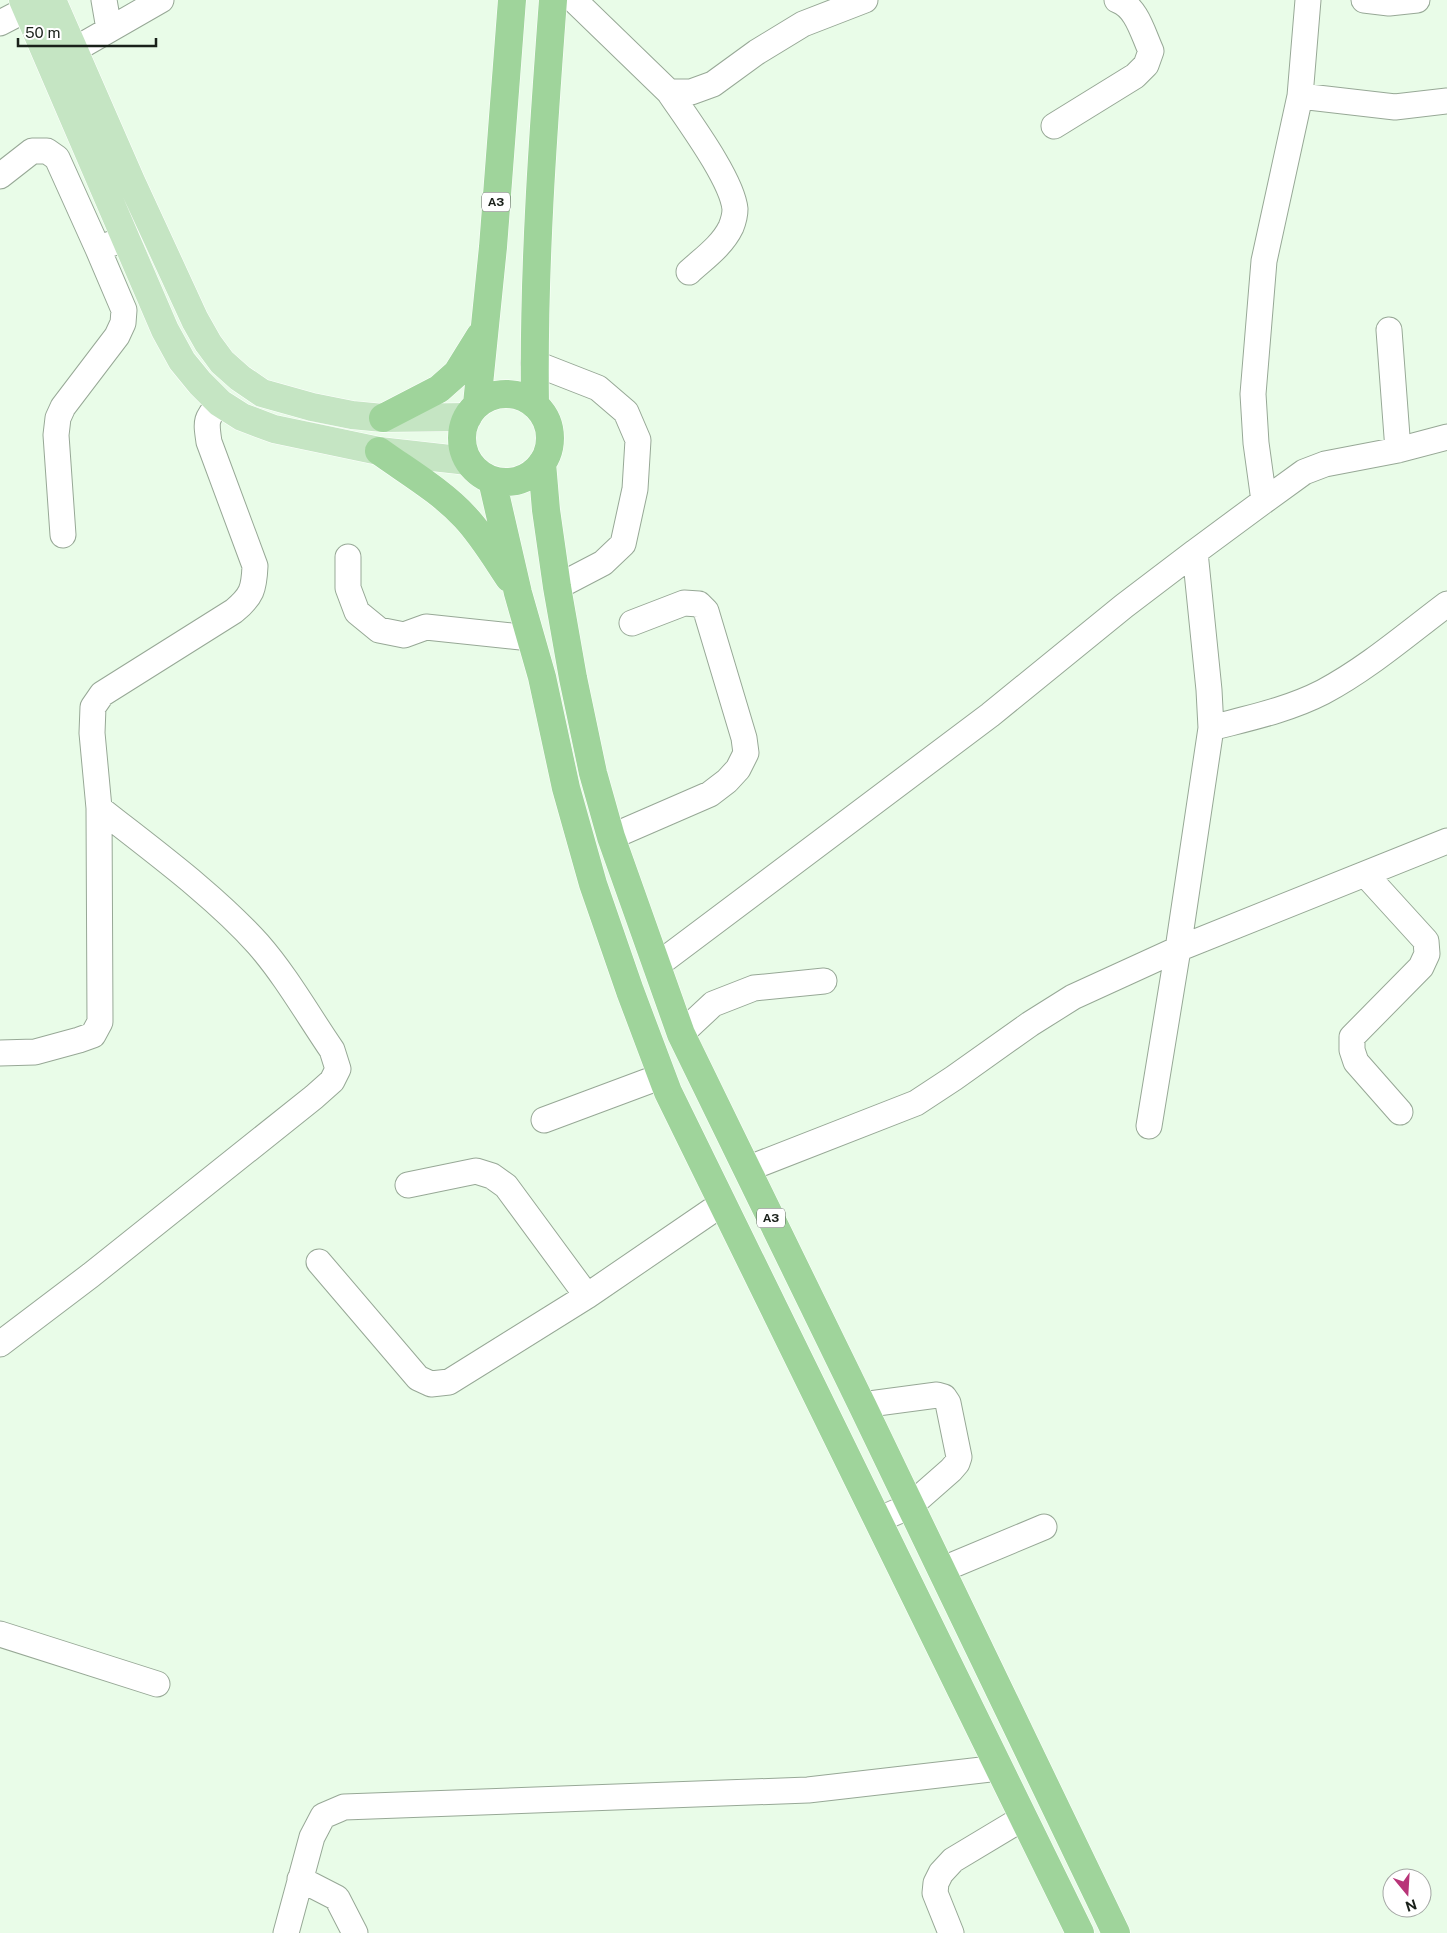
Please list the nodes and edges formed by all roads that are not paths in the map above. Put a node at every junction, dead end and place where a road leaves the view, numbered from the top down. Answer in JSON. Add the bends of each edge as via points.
{"nodes":[{"id":1,"x":104,"y":0,"type":"edge"},
{"id":2,"x":160,"y":0,"type":"edge"},
{"id":3,"x":512,"y":0,"type":"edge"},
{"id":4,"x":553,"y":0,"type":"edge"},
{"id":5,"x":574,"y":0,"type":"edge"},
{"id":6,"x":865,"y":0,"type":"edge"},
{"id":7,"x":1117,"y":0,"type":"edge"},
{"id":8,"x":1308,"y":0,"type":"edge"},
{"id":9,"x":1364,"y":0,"type":"edge"},
{"id":10,"x":1417,"y":0,"type":"edge"},
{"id":11,"x":34,"y":3,"type":"edge"},
{"id":12,"x":0,"y":23,"type":"edge"},
{"id":13,"x":109,"y":30,"type":"junction"},
{"id":14,"x":74,"y":50,"type":"junction"},
{"id":15,"x":669,"y":92,"type":"junction"},
{"id":16,"x":1300,"y":96,"type":"junction"},
{"id":17,"x":1447,"y":101,"type":"edge"},
{"id":18,"x":1054,"y":126,"type":"dead end"},
{"id":19,"x":0,"y":176,"type":"edge"},
{"id":20,"x":124,"y":238,"type":"junction"},
{"id":21,"x":98,"y":249,"type":"junction"},
{"id":22,"x":689,"y":272,"type":"dead end"},
{"id":23,"x":485,"y":328,"type":"junction"},
{"id":24,"x":1389,"y":330,"type":"dead end"},
{"id":25,"x":534,"y":363,"type":"junction"},
{"id":26,"x":220,"y":403,"type":"junction"},
{"id":27,"x":535,"y":404,"type":"junction"},
{"id":28,"x":472,"y":411,"type":"junction"},
{"id":29,"x":383,"y":418,"type":"junction"},
{"id":30,"x":1447,"y":437,"type":"edge"},
{"id":31,"x":1398,"y":450,"type":"junction"},
{"id":32,"x":379,"y":451,"type":"junction"},
{"id":33,"x":468,"y":461,"type":"junction"},
{"id":34,"x":542,"y":463,"type":"junction"},
{"id":35,"x":492,"y":480,"type":"junction"},
{"id":36,"x":1264,"y":501,"type":"junction"},
{"id":37,"x":63,"y":535,"type":"dead end"},
{"id":38,"x":1196,"y":552,"type":"junction"},
{"id":39,"x":348,"y":558,"type":"dead end"},
{"id":40,"x":557,"y":587,"type":"junction"},
{"id":41,"x":518,"y":593,"type":"junction"},
{"id":42,"x":1447,"y":604,"type":"edge"},
{"id":43,"x":632,"y":623,"type":"dead end"},
{"id":44,"x":530,"y":638,"type":"junction"},
{"id":45,"x":1211,"y":728,"type":"junction"},
{"id":46,"x":99,"y":808,"type":"junction"},
{"id":47,"x":611,"y":837,"type":"junction"},
{"id":48,"x":1447,"y":841,"type":"edge"},
{"id":49,"x":1365,"y":874,"type":"junction"},
{"id":50,"x":1426,"y":946,"type":"junction"},
{"id":51,"x":1178,"y":948,"type":"junction"},
{"id":52,"x":1447,"y":959,"type":"edge"},
{"id":53,"x":656,"y":966,"type":"junction"},
{"id":54,"x":824,"y":981,"type":"dead end"},
{"id":55,"x":681,"y":1034,"type":"junction"},
{"id":56,"x":0,"y":1053,"type":"edge"},
{"id":57,"x":662,"y":1076,"type":"junction"},
{"id":58,"x":1400,"y":1112,"type":"dead end"},
{"id":59,"x":544,"y":1120,"type":"dead end"},
{"id":60,"x":1149,"y":1126,"type":"dead end"},
{"id":61,"x":747,"y":1169,"type":"junction"},
{"id":62,"x":408,"y":1185,"type":"dead end"},
{"id":63,"x":723,"y":1203,"type":"junction"},
{"id":64,"x":319,"y":1262,"type":"dead end"},
{"id":65,"x":587,"y":1296,"type":"junction"},
{"id":66,"x":0,"y":1344,"type":"edge"},
{"id":67,"x":862,"y":1405,"type":"junction"},
{"id":68,"x":910,"y":1506,"type":"junction"},
{"id":69,"x":878,"y":1520,"type":"junction"},
{"id":70,"x":1044,"y":1527,"type":"dead end"},
{"id":71,"x":940,"y":1570,"type":"junction"},
{"id":72,"x":0,"y":1634,"type":"edge"},
{"id":73,"x":157,"y":1684,"type":"dead end"},
{"id":74,"x":999,"y":1768,"type":"junction"},
{"id":75,"x":1023,"y":1818,"type":"junction"},
{"id":76,"x":300,"y":1880,"type":"junction"},
{"id":77,"x":286,"y":1933,"type":"edge"},
{"id":78,"x":355,"y":1933,"type":"edge"},
{"id":79,"x":951,"y":1933,"type":"edge"},
{"id":80,"x":1080,"y":1933,"type":"edge"},
{"id":81,"x":1116,"y":1933,"type":"edge"}],
"edges":[{"from":1,"to":13,"type":"street"},
{"from":2,"to":13,"type":"street"},
{"from":3,"to":23,"type":"highway","number":"A3"},
{"from":4,"to":25,"type":"highway","via":[[541,171]]},
{"from":5,"to":15,"type":"street"},
{"from":6,"to":15,"type":"street","via":[[803,24],[713,84],[692,92]]},
{"from":7,"to":18,"type":"street","via":[[1138,18],[1151,51],[1146,64],[1135,76]]},
{"from":8,"to":16,"type":"street"},
{"from":9,"to":10,"type":"street","via":[[1389,3]]},
{"from":11,"to":12,"type":"street"},
{"from":11,"to":14,"type":"main road"},
{"from":11,"to":20,"type":"main road"},
{"from":13,"to":14,"type":"street"},
{"from":14,"to":29,"type":"main road","via":[[194,320],[222,362],[262,393],[312,407]]},
{"from":15,"to":22,"type":"street","via":[[723,175],[735,211],[731,227],[718,245]]},
{"from":16,"to":17,"type":"street","via":[[1395,107]]},
{"from":16,"to":36,"type":"street","via":[[1264,261],[1253,394]]},
{"from":19,"to":21,"type":"street","via":[[32,151],[47,151],[57,158]]},
{"from":20,"to":21,"type":"street"},
{"from":20,"to":26,"type":"main road","via":[[182,361]]},
{"from":21,"to":37,"type":"street","via":[[124,310],[123,323],[58,418],[56,435]]},
{"from":23,"to":28,"type":"highway","number":"A3"},
{"from":23,"to":29,"type":"highway","via":[[457,372],[439,389]]},
{"from":24,"to":31,"type":"street"},
{"from":25,"to":27,"type":"highway"},
{"from":25,"to":40,"type":"street","via":[[598,388],[626,412],[638,440],[635,489],[622,544],[603,563]]},
{"from":26,"to":32,"type":"main road","via":[[242,417],[274,430]]},
{"from":26,"to":46,"type":"street","via":[[208,416],[209,442],[255,566],[254,584],[246,601],[234,611],[102,694],[93,707],[92,733]]},
{"from":27,"to":28,"type":"highway","via":[[522,396],[506,394],[491,397]]},
{"from":27,"to":34,"type":"highway","via":[[545,416],[550,435],[548,454]]},
{"from":28,"to":29,"type":"main road"},
{"from":28,"to":33,"type":"highway","via":[[462,431]]},
{"from":30,"to":31,"type":"street"},
{"from":31,"to":36,"type":"street","via":[[1325,464],[1304,472]]},
{"from":32,"to":33,"type":"main road"},
{"from":32,"to":41,"type":"highway","via":[[465,517]]},
{"from":33,"to":35,"type":"highway"},
{"from":34,"to":35,"type":"highway","via":[[522,479]]},
{"from":34,"to":40,"type":"highway","number":"A3"},
{"from":35,"to":41,"type":"highway","number":"A3"},
{"from":36,"to":38,"type":"street"},
{"from":38,"to":45,"type":"street"},
{"from":38,"to":53,"type":"street","via":[[990,715]]},
{"from":39,"to":44,"type":"street","via":[[348,588],[357,612],[379,630],[404,635],[426,627]]},
{"from":40,"to":47,"type":"highway","number":"A3","via":[[572,678]]},
{"from":41,"to":44,"type":"highway","number":"A3"},
{"from":42,"to":45,"type":"street","via":[[1358,671],[1322,692],[1287,707]]},
{"from":43,"to":47,"type":"street","via":[[684,603],[699,604],[706,611],[746,754],[727,782],[710,794]]},
{"from":44,"to":57,"type":"highway","number":"A3","via":[[593,884]]},
{"from":45,"to":51,"type":"street"},
{"from":46,"to":56,"type":"street","via":[[100,1022],[93,1035],[79,1040],[35,1052]]},
{"from":46,"to":66,"type":"street","via":[[181,873],[258,945],[332,1050],[338,1068],[332,1081],[314,1097]]},
{"from":47,"to":53,"type":"highway","number":"A3"},
{"from":48,"to":49,"type":"street"},
{"from":49,"to":50,"type":"street","via":[[1426,941]]},
{"from":49,"to":51,"type":"street"},
{"from":50,"to":52,"type":"street"},
{"from":50,"to":58,"type":"street","via":[[1427,954],[1421,967],[1352,1037],[1356,1062]]},
{"from":51,"to":60,"type":"street"},
{"from":51,"to":61,"type":"street","via":[[1073,998],[916,1103]]},
{"from":53,"to":55,"type":"highway","number":"A3"},
{"from":54,"to":55,"type":"street","via":[[754,988],[713,1004]]},
{"from":55,"to":61,"type":"highway","number":"A3"},
{"from":57,"to":59,"type":"street"},
{"from":57,"to":63,"type":"highway","number":"A3"},
{"from":61,"to":67,"type":"highway","number":"A3"},
{"from":62,"to":65,"type":"street","via":[[476,1171],[492,1176],[506,1186]]},
{"from":63,"to":65,"type":"street"},
{"from":63,"to":69,"type":"highway","number":"A3"},
{"from":64,"to":65,"type":"street","via":[[418,1378],[431,1384],[449,1382]]},
{"from":67,"to":68,"type":"highway","number":"A3"},
{"from":67,"to":68,"type":"street","via":[[937,1395],[948,1403],[959,1457],[957,1464]]},
{"from":68,"to":69,"type":"street"},
{"from":68,"to":71,"type":"highway","number":"A3"},
{"from":69,"to":74,"type":"highway","number":"A3"},
{"from":70,"to":71,"type":"street"},
{"from":71,"to":81,"type":"highway","number":"A3"},
{"from":72,"to":73,"type":"street"},
{"from":74,"to":75,"type":"highway","number":"A3"},
{"from":74,"to":76,"type":"street","via":[[808,1790],[344,1807],[324,1816],[312,1837]]},
{"from":75,"to":79,"type":"street","via":[[953,1860],[941,1873],[935,1894]]},
{"from":75,"to":80,"type":"highway","number":"A3"},
{"from":76,"to":77,"type":"street"},
{"from":76,"to":78,"type":"street","via":[[337,1898]]}]}
